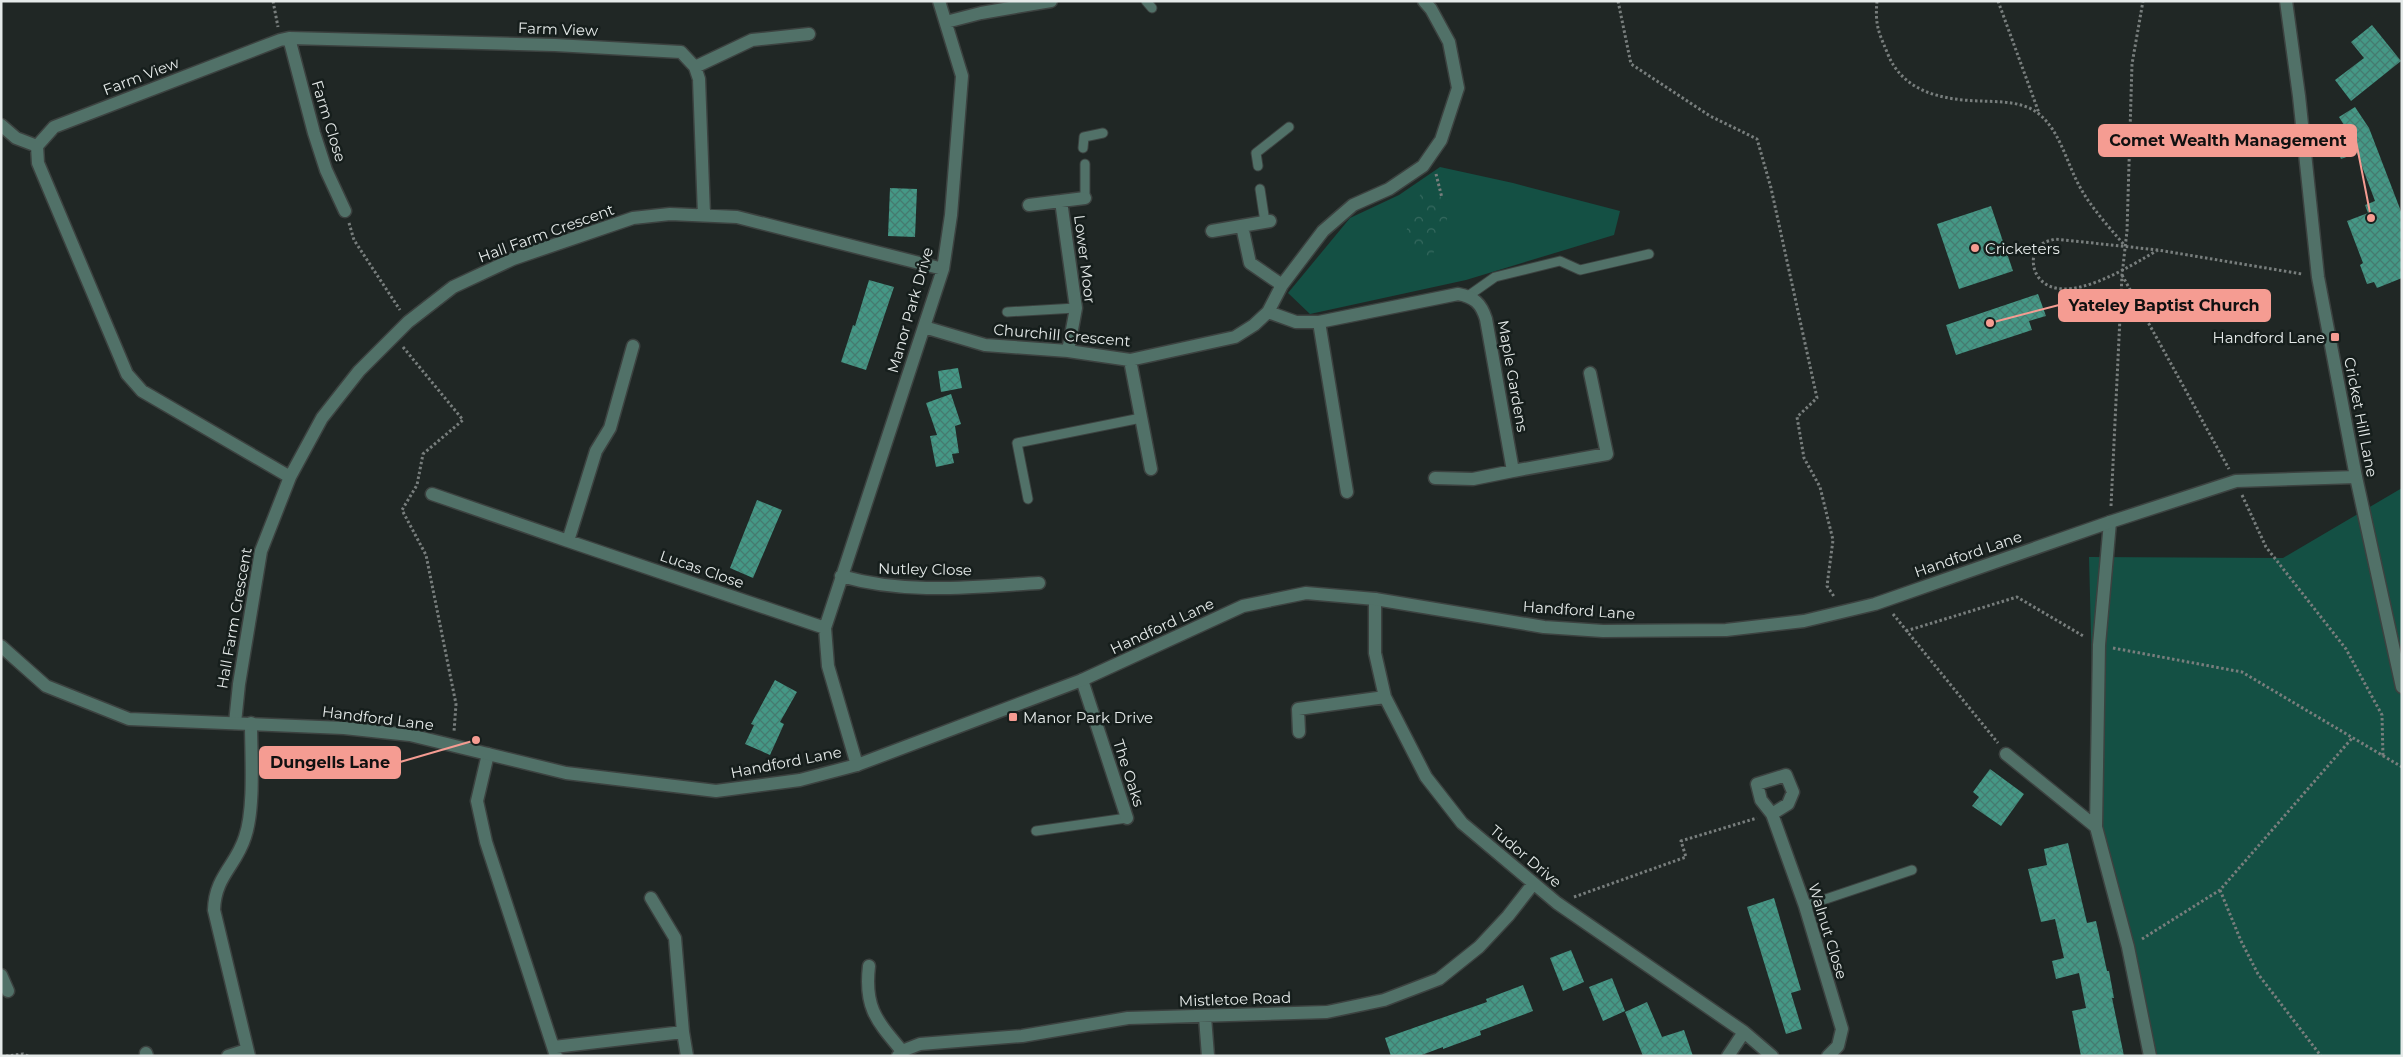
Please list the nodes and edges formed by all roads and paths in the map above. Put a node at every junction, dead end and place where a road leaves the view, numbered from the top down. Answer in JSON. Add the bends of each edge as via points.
{"nodes":[{"id":1,"x":273,"y":1,"type":"edge"},
{"id":2,"x":938,"y":1,"type":"edge"},
{"id":3,"x":1051,"y":1,"type":"edge"},
{"id":4,"x":1424,"y":1,"type":"edge"},
{"id":5,"x":1618,"y":1,"type":"edge"},
{"id":6,"x":1877,"y":1,"type":"edge"},
{"id":7,"x":1998,"y":1,"type":"edge"},
{"id":8,"x":2143,"y":1,"type":"edge"},
{"id":9,"x":2286,"y":1,"type":"edge"},
{"id":10,"x":946,"y":22,"type":"junction"},
{"id":11,"x":809,"y":34,"type":"dead end"},
{"id":12,"x":284,"y":39,"type":"junction"},
{"id":13,"x":695,"y":67,"type":"junction"},
{"id":14,"x":2039,"y":114,"type":"junction"},
{"id":15,"x":1,"y":125,"type":"edge"},
{"id":16,"x":1289,"y":127,"type":"dead end"},
{"id":17,"x":1103,"y":133,"type":"dead end"},
{"id":18,"x":38,"y":146,"type":"junction"},
{"id":19,"x":1083,"y":148,"type":"dead end"},
{"id":20,"x":1085,"y":164,"type":"dead end"},
{"id":21,"x":1258,"y":166,"type":"dead end"},
{"id":22,"x":1260,"y":189,"type":"dead end"},
{"id":23,"x":1085,"y":198,"type":"joint"},
{"id":24,"x":1061,"y":201,"type":"junction"},
{"id":25,"x":1029,"y":205,"type":"dead end"},
{"id":26,"x":345,"y":211,"type":"joint"},
{"id":27,"x":704,"y":215,"type":"junction"},
{"id":28,"x":1267,"y":222,"type":"joint"},
{"id":29,"x":1242,"y":226,"type":"junction"},
{"id":30,"x":1212,"y":231,"type":"dead end"},
{"id":31,"x":2125,"y":247,"type":"junction"},
{"id":32,"x":2158,"y":250,"type":"junction"},
{"id":33,"x":1649,"y":254,"type":"dead end"},
{"id":34,"x":942,"y":269,"type":"junction"},
{"id":35,"x":2122,"y":270,"type":"junction"},
{"id":36,"x":2122,"y":275,"type":"junction"},
{"id":37,"x":2318,"y":277,"type":"junction"},
{"id":38,"x":1282,"y":285,"type":"junction"},
{"id":39,"x":1468,"y":296,"type":"junction"},
{"id":40,"x":1076,"y":308,"type":"junction"},
{"id":41,"x":1007,"y":312,"type":"dead end"},
{"id":42,"x":1268,"y":312,"type":"junction"},
{"id":43,"x":408,"y":322,"type":"junction"},
{"id":44,"x":1319,"y":322,"type":"junction"},
{"id":45,"x":924,"y":327,"type":"junction"},
{"id":46,"x":394,"y":336,"type":"junction"},
{"id":47,"x":633,"y":346,"type":"dead end"},
{"id":48,"x":1068,"y":351,"type":"junction"},
{"id":49,"x":1130,"y":360,"type":"junction"},
{"id":50,"x":1590,"y":373,"type":"dead end"},
{"id":51,"x":1141,"y":418,"type":"junction"},
{"id":52,"x":1151,"y":469,"type":"dead end"},
{"id":53,"x":1513,"y":471,"type":"junction"},
{"id":54,"x":290,"y":477,"type":"junction"},
{"id":55,"x":2356,"y":477,"type":"junction"},
{"id":56,"x":1435,"y":478,"type":"dead end"},
{"id":57,"x":2236,"y":481,"type":"junction"},
{"id":58,"x":1347,"y":492,"type":"dead end"},
{"id":59,"x":432,"y":494,"type":"dead end"},
{"id":60,"x":1028,"y":499,"type":"dead end"},
{"id":61,"x":2110,"y":522,"type":"junction"},
{"id":62,"x":568,"y":540,"type":"junction"},
{"id":63,"x":841,"y":576,"type":"junction"},
{"id":64,"x":1039,"y":583,"type":"dead end"},
{"id":65,"x":1376,"y":600,"type":"junction"},
{"id":66,"x":1884,"y":601,"type":"junction"},
{"id":67,"x":1845,"y":611,"type":"junction"},
{"id":68,"x":825,"y":628,"type":"junction"},
{"id":69,"x":1906,"y":631,"type":"junction"},
{"id":70,"x":2100,"y":645,"type":"junction"},
{"id":71,"x":1,"y":646,"type":"edge"},
{"id":72,"x":1082,"y":680,"type":"junction"},
{"id":73,"x":2402,"y":687,"type":"edge"},
{"id":74,"x":1385,"y":697,"type":"junction"},
{"id":75,"x":234,"y":723,"type":"junction"},
{"id":76,"x":251,"y":723,"type":"junction"},
{"id":77,"x":454,"y":732,"type":"dead end"},
{"id":78,"x":1299,"y":732,"type":"dead end"},
{"id":79,"x":2353,"y":737,"type":"junction"},
{"id":80,"x":488,"y":754,"type":"junction"},
{"id":81,"x":2006,"y":754,"type":"joint"},
{"id":82,"x":2383,"y":757,"type":"junction"},
{"id":83,"x":857,"y":765,"type":"junction"},
{"id":84,"x":2402,"y":767,"type":"edge"},
{"id":85,"x":1772,"y":814,"type":"joint"},
{"id":86,"x":1127,"y":818,"type":"joint"},
{"id":87,"x":2096,"y":827,"type":"junction"},
{"id":88,"x":1036,"y":831,"type":"dead end"},
{"id":89,"x":1912,"y":870,"type":"dead end"},
{"id":90,"x":1533,"y":884,"type":"junction"},
{"id":91,"x":2220,"y":890,"type":"junction"},
{"id":92,"x":651,"y":898,"type":"dead end"},
{"id":93,"x":1557,"y":903,"type":"junction"},
{"id":94,"x":1805,"y":906,"type":"junction"},
{"id":95,"x":2128,"y":947,"type":"junction"},
{"id":96,"x":869,"y":966,"type":"dead end"},
{"id":97,"x":1,"y":975,"type":"edge"},
{"id":98,"x":8,"y":991,"type":"dead end"},
{"id":99,"x":1204,"y":1016,"type":"junction"},
{"id":100,"x":683,"y":1032,"type":"junction"},
{"id":101,"x":1744,"y":1032,"type":"junction"},
{"id":102,"x":555,"y":1052,"type":"edge"},
{"id":103,"x":248,"y":1053,"type":"edge"},
{"id":104,"x":900,"y":1054,"type":"edge"},
{"id":105,"x":6,"y":1056,"type":"edge"},
{"id":106,"x":28,"y":1056,"type":"edge"},
{"id":107,"x":228,"y":1056,"type":"edge"},
{"id":108,"x":687,"y":1056,"type":"edge"},
{"id":109,"x":1208,"y":1056,"type":"edge"},
{"id":110,"x":1728,"y":1056,"type":"edge"},
{"id":111,"x":1772,"y":1056,"type":"edge"},
{"id":112,"x":1828,"y":1056,"type":"edge"},
{"id":113,"x":2150,"y":1056,"type":"edge"},
{"id":114,"x":2321,"y":1056,"type":"edge"}],
"edges":[{"from":1,"to":12,"type":"path"},
{"from":2,"to":10,"type":"street","name":"Manor Park Drive"},
{"from":3,"to":10,"type":"street","via":[[980,12]]},
{"from":4,"to":38,"type":"street","name":"Churchill Crescent","via":[[1449,42],[1458,88],[1441,140],[1423,166],[1389,189],[1353,205],[1338,216],[1311,245]]},
{"from":5,"to":67,"type":"path","via":[[1631,64],[1710,116],[1757,139],[1771,188],[1817,398],[1797,417],[1804,458],[1820,487],[1833,540],[1827,586]]},
{"from":6,"to":14,"type":"path","via":[[1875,23],[1893,68],[1923,92],[2026,106]]},
{"from":7,"to":14,"type":"path"},
{"from":8,"to":31,"type":"path","via":[[2132,64]]},
{"from":9,"to":37,"type":"street","name":"Cricket Hill Lane"},
{"from":10,"to":34,"type":"street","name":"Manor Park Drive","via":[[962,76],[951,215]]},
{"from":11,"to":13,"type":"street","via":[[752,40]]},
{"from":12,"to":13,"type":"street","name":"Farm View","via":[[555,45],[681,52]]},
{"from":12,"to":18,"type":"street","name":"Farm View","via":[[54,127]]},
{"from":12,"to":26,"type":"street","name":"Farm Close","via":[[326,170]]},
{"from":13,"to":27,"type":"street","via":[[699,79]]},
{"from":14,"to":31,"type":"path","via":[[2058,139],[2081,190]]},
{"from":15,"to":18,"type":"street","via":[[16,138]]},
{"from":16,"to":21,"type":"lane","via":[[1256,153]]},
{"from":17,"to":19,"type":"lane","via":[[1084,137]]},
{"from":18,"to":54,"type":"street","via":[[38,163],[127,374],[142,392]]},
{"from":20,"to":23,"type":"lane"},
{"from":22,"to":28,"type":"lane"},
{"from":23,"to":24,"type":"street","name":"Lower Moor"},
{"from":24,"to":25,"type":"street","name":"Lower Moor"},
{"from":24,"to":40,"type":"street","name":"Lower Moor"},
{"from":26,"to":43,"type":"path","via":[[354,240]]},
{"from":27,"to":34,"type":"street","name":"Hall Farm Crescent","via":[[737,217]]},
{"from":27,"to":43,"type":"street","name":"Hall Farm Crescent","via":[[633,218],[512,259],[454,287]]},
{"from":28,"to":29,"type":"street"},
{"from":29,"to":30,"type":"street"},
{"from":29,"to":38,"type":"street","via":[[1250,263]]},
{"from":31,"to":32,"type":"path"},
{"from":31,"to":35,"type":"path"},
{"from":31,"to":35,"type":"path","via":[[2055,239],[2036,248],[2033,256],[2036,274],[2042,282],[2063,290],[2075,289]]},
{"from":32,"to":35,"type":"path"},
{"from":32,"to":37,"type":"path"},
{"from":33,"to":39,"type":"lane","via":[[1580,270],[1560,261],[1495,278]]},
{"from":34,"to":45,"type":"street","name":"Manor Park Drive"},
{"from":35,"to":36,"type":"path"},
{"from":36,"to":57,"type":"path"},
{"from":36,"to":61,"type":"path"},
{"from":37,"to":55,"type":"street","name":"Cricket Hill Lane"},
{"from":38,"to":42,"type":"street","name":"Churchill Crescent"},
{"from":39,"to":44,"type":"street","via":[[1458,294]]},
{"from":39,"to":53,"type":"street","name":"Maple Gardens","via":[[1483,308],[1486,319]]},
{"from":40,"to":41,"type":"lane"},
{"from":40,"to":48,"type":"street","name":"Lower Moor"},
{"from":42,"to":44,"type":"street","via":[[1296,322]]},
{"from":42,"to":49,"type":"street","name":"Churchill Crescent","via":[[1236,337]]},
{"from":43,"to":46,"type":"street","name":"Hall Farm Crescent"},
{"from":44,"to":58,"type":"street"},
{"from":45,"to":48,"type":"street","name":"Churchill Crescent","via":[[985,345]]},
{"from":45,"to":63,"type":"street","name":"Manor Park Drive"},
{"from":46,"to":54,"type":"street","name":"Hall Farm Crescent","via":[[359,370],[322,418]]},
{"from":46,"to":77,"type":"path","via":[[463,420],[423,454],[416,485],[402,510],[426,556],[456,704]]},
{"from":47,"to":62,"type":"street","via":[[610,428],[596,450]]},
{"from":48,"to":49,"type":"street","name":"Churchill Crescent"},
{"from":49,"to":51,"type":"street"},
{"from":50,"to":53,"type":"street","via":[[1607,454]]},
{"from":51,"to":52,"type":"street"},
{"from":51,"to":60,"type":"lane","via":[[1017,443]]},
{"from":53,"to":56,"type":"street","via":[[1473,479]]},
{"from":54,"to":75,"type":"street","name":"Hall Farm Crescent","via":[[261,551]]},
{"from":55,"to":57,"type":"street","name":"Handford Lane"},
{"from":55,"to":73,"type":"street","name":"Cricket Hill Lane"},
{"from":57,"to":61,"type":"street","name":"Handford Lane"},
{"from":57,"to":82,"type":"path","via":[[2266,547],[2346,649],[2382,715]]},
{"from":59,"to":62,"type":"street","name":"Lucas Close"},
{"from":61,"to":66,"type":"street","name":"Handford Lane"},
{"from":61,"to":70,"type":"street"},
{"from":62,"to":68,"type":"street","name":"Lucas Close"},
{"from":63,"to":64,"type":"street","name":"Nutley Close","via":[[870,584],[956,590]]},
{"from":63,"to":68,"type":"street","name":"Manor Park Drive"},
{"from":65,"to":67,"type":"street","name":"Handford Lane","via":[[1544,627],[1602,631],[1726,630],[1804,621]]},
{"from":65,"to":72,"type":"street","name":"Handford Lane","via":[[1306,593],[1244,606]]},
{"from":65,"to":74,"type":"street","name":"Tudor Drive","via":[[1375,653]]},
{"from":66,"to":67,"type":"street","name":"Handford Lane"},
{"from":66,"to":69,"type":"path"},
{"from":68,"to":83,"type":"street","name":"Manor Park Drive","via":[[828,666]]},
{"from":69,"to":70,"type":"path","via":[[2016,597]]},
{"from":69,"to":81,"type":"path"},
{"from":70,"to":79,"type":"path","via":[[2242,672]]},
{"from":70,"to":87,"type":"street"},
{"from":71,"to":75,"type":"street","name":"Handford Lane","via":[[46,686],[129,719]]},
{"from":72,"to":83,"type":"street","name":"Handford Lane"},
{"from":72,"to":86,"type":"street","name":"The Oaks"},
{"from":74,"to":78,"type":"street","via":[[1298,709]]},
{"from":74,"to":90,"type":"street","name":"Tudor Drive","via":[[1426,777],[1462,823]]},
{"from":75,"to":76,"type":"street","name":"Handford Lane"},
{"from":76,"to":80,"type":"street","name":"Handford Lane","via":[[410,735]]},
{"from":76,"to":103,"type":"street","via":[[250,804],[246,835],[218,885],[214,910]]},
{"from":79,"to":82,"type":"path"},
{"from":79,"to":91,"type":"path"},
{"from":80,"to":83,"type":"street","name":"Handford Lane","via":[[566,773],[716,791],[800,780]]},
{"from":80,"to":102,"type":"street","via":[[477,801],[486,842]]},
{"from":81,"to":87,"type":"street"},
{"from":82,"to":84,"type":"path"},
{"from":85,"to":93,"type":"path","via":[[1680,842],[1686,857]]},
{"from":85,"to":94,"type":"street","name":"Walnut Close"},
{"from":86,"to":88,"type":"lane"},
{"from":87,"to":95,"type":"street"},
{"from":89,"to":94,"type":"lane"},
{"from":90,"to":93,"type":"street","name":"Tudor Drive"},
{"from":90,"to":99,"type":"street","name":"Mistletoe Road","via":[[1480,947],[1439,979],[1384,1000],[1327,1012]]},
{"from":91,"to":95,"type":"path"},
{"from":91,"to":114,"type":"path","via":[[2258,974]]},
{"from":92,"to":100,"type":"street","via":[[675,938]]},
{"from":93,"to":101,"type":"street","name":"Tudor Drive"},
{"from":94,"to":112,"type":"street","name":"Walnut Close","via":[[1842,1029],[1838,1046]]},
{"from":95,"to":113,"type":"street"},
{"from":96,"to":104,"type":"street","via":[[866,987],[875,1018]]},
{"from":97,"to":98,"type":"street"},
{"from":99,"to":104,"type":"street","name":"Mistletoe Road","via":[[1128,1018],[1022,1036],[920,1044]]},
{"from":99,"to":109,"type":"street"},
{"from":100,"to":102,"type":"street"},
{"from":100,"to":108,"type":"street"},
{"from":101,"to":110,"type":"street"},
{"from":101,"to":111,"type":"street","name":"Tudor Drive"},
{"from":103,"to":107,"type":"street"},
{"from":105,"to":106,"type":"path"}]}
